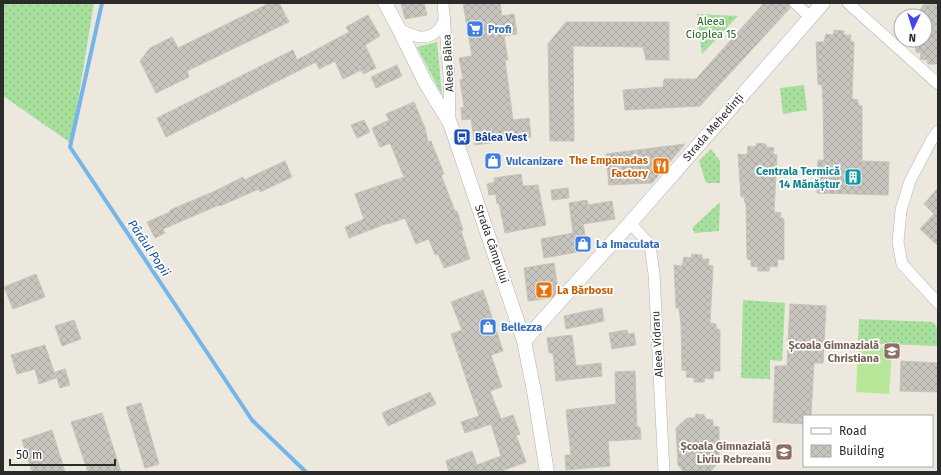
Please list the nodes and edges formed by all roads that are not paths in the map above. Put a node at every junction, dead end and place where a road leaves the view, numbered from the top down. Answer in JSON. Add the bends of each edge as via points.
{"nodes":[{"id":1,"x":385,"y":3,"type":"edge"},
{"id":2,"x":443,"y":3,"type":"edge"},
{"id":3,"x":794,"y":3,"type":"edge"},
{"id":4,"x":823,"y":3,"type":"edge"},
{"id":5,"x":848,"y":3,"type":"edge"},
{"id":6,"x":810,"y":17,"type":"junction"},
{"id":7,"x":445,"y":19,"type":"junction"},
{"id":8,"x":399,"y":30,"type":"junction"},
{"id":9,"x":938,"y":84,"type":"edge"},
{"id":10,"x":450,"y":123,"type":"junction"},
{"id":11,"x":938,"y":131,"type":"edge"},
{"id":12,"x":630,"y":223,"type":"junction"},
{"id":13,"x":938,"y":303,"type":"edge"},
{"id":14,"x":524,"y":341,"type":"junction"},
{"id":15,"x":547,"y":472,"type":"edge"},
{"id":16,"x":664,"y":472,"type":"edge"}],
"edges":[{"from":1,"to":8,"type":"street","name":"Strada Câmpului"},
{"from":2,"to":7,"type":"street","name":"Aleea Bâlea"},
{"from":3,"to":6,"type":"street"},
{"from":4,"to":6,"type":"street","name":"Strada Mehedinți"},
{"from":5,"to":9,"type":"street"},
{"from":6,"to":12,"type":"street","name":"Strada Mehedinți"},
{"from":7,"to":8,"type":"street","via":[[436,32],[426,36],[415,37]]},
{"from":7,"to":10,"type":"street","name":"Aleea Bâlea"},
{"from":8,"to":10,"type":"street","name":"Strada Câmpului","via":[[425,82]]},
{"from":10,"to":14,"type":"street","name":"Strada Câmpului"},
{"from":11,"to":13,"type":"street","via":[[910,181],[901,210],[898,242],[902,264]]},
{"from":12,"to":14,"type":"street","name":"Strada Mehedinți"},
{"from":12,"to":16,"type":"street","name":"Aleea Vidraru","via":[[650,245],[654,274]]},
{"from":14,"to":15,"type":"street","name":"Strada Câmpului"}]}
